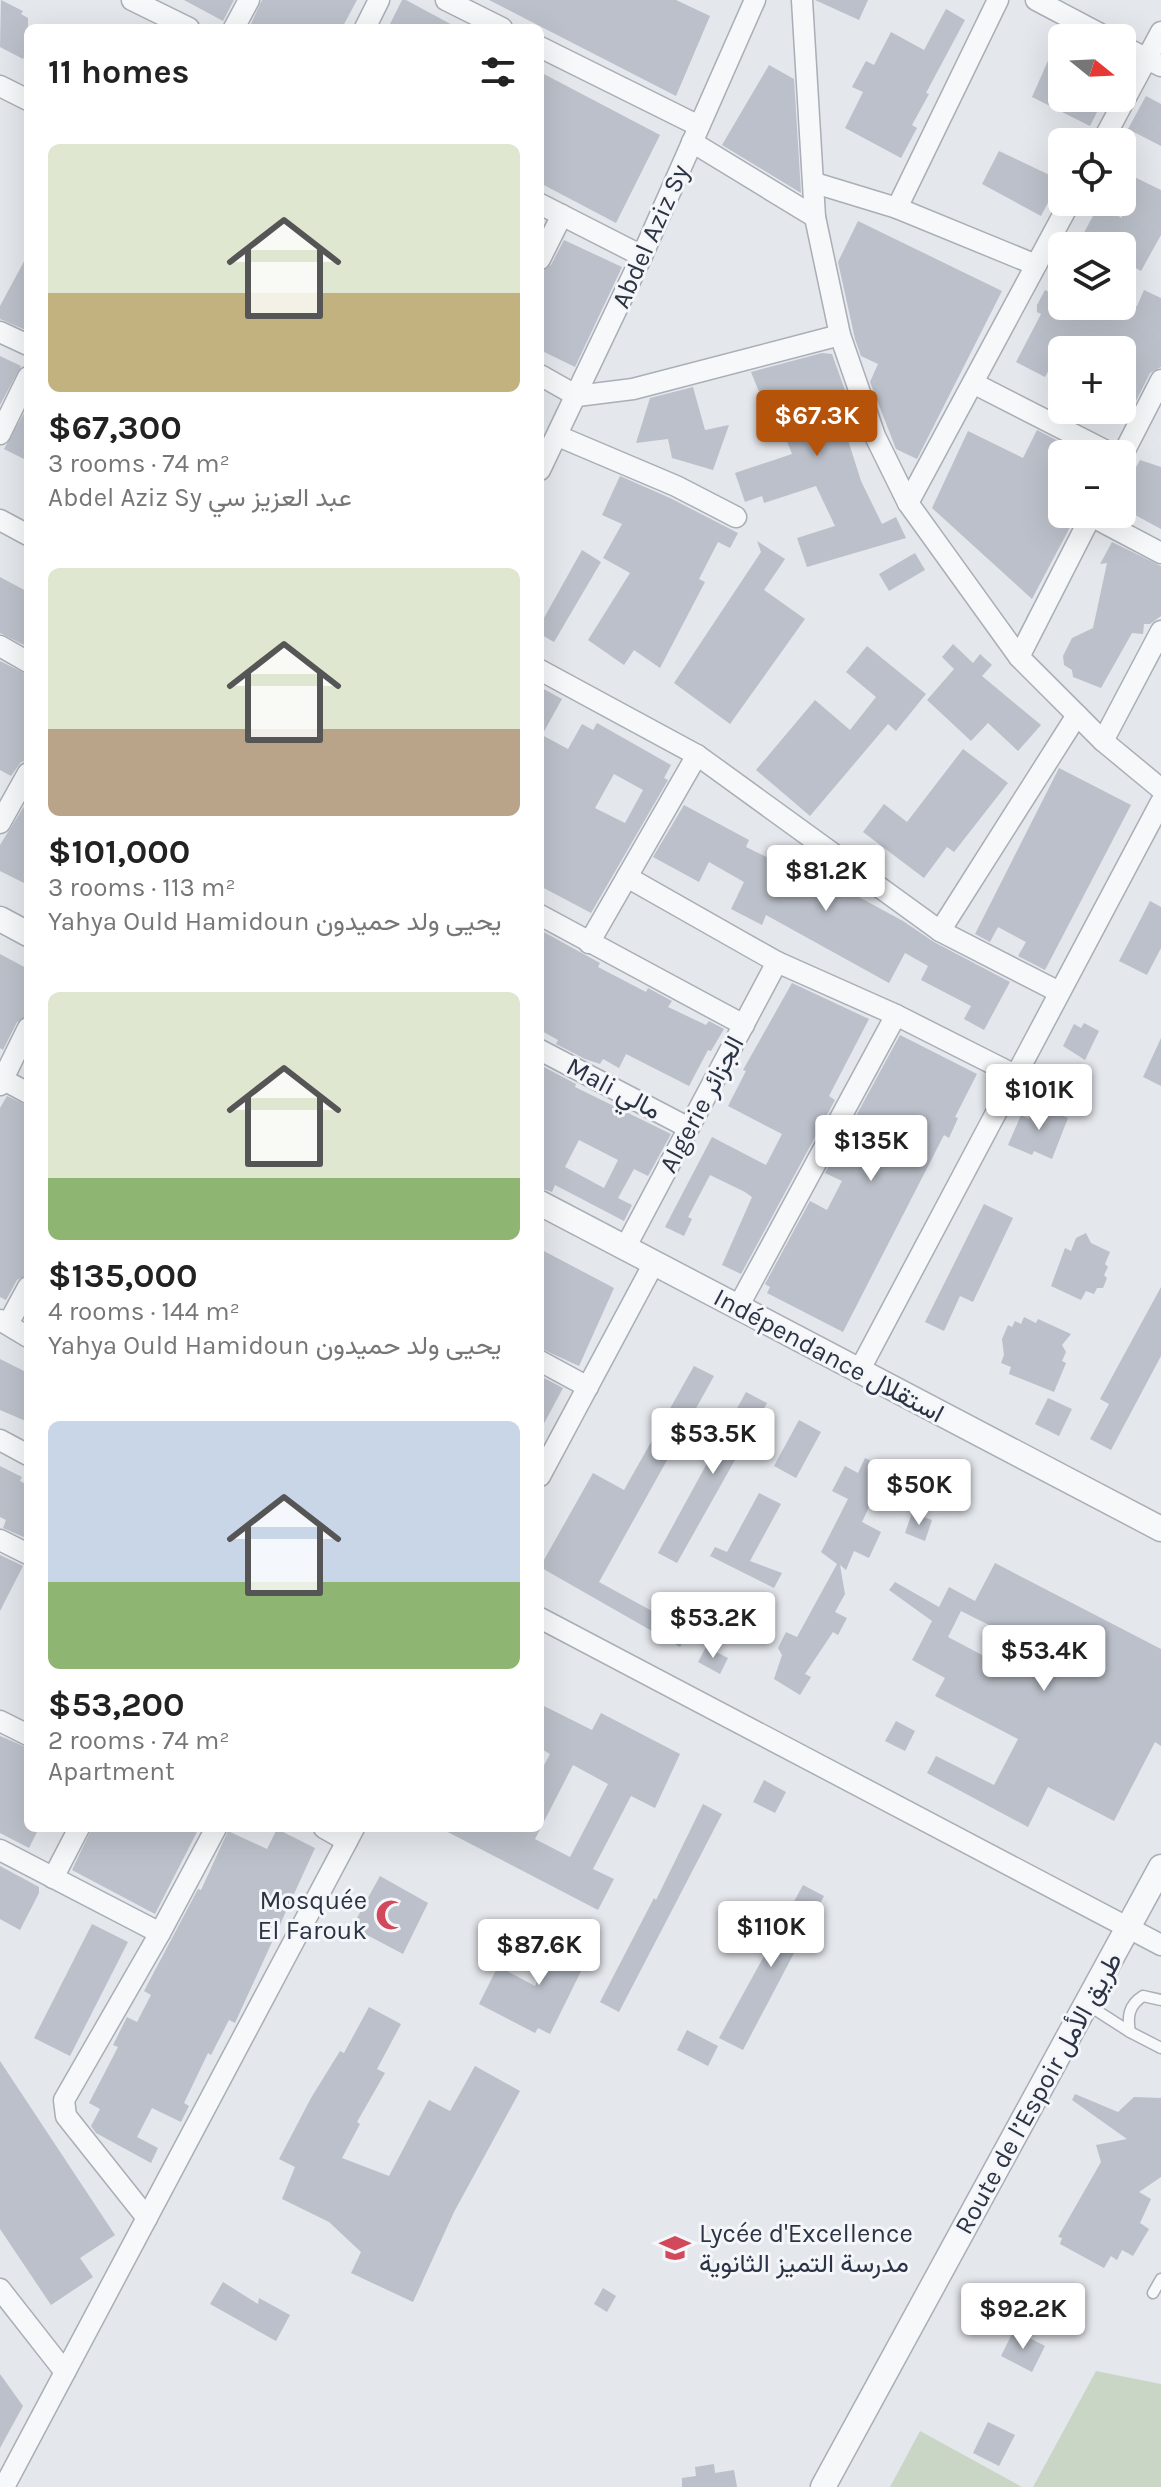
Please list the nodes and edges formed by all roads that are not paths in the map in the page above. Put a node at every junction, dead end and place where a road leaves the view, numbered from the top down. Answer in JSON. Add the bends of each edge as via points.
{"nodes":[{"id":1,"x":249,"y":0,"type":"edge"},
{"id":2,"x":379,"y":0,"type":"edge"},
{"id":3,"x":446,"y":0,"type":"edge"},
{"id":4,"x":802,"y":0,"type":"edge"},
{"id":5,"x":998,"y":0,"type":"edge"},
{"id":6,"x":1036,"y":0,"type":"edge"},
{"id":7,"x":750,"y":2,"type":"edge"},
{"id":8,"x":145,"y":3,"type":"edge"},
{"id":9,"x":182,"y":24,"type":"edge"},
{"id":10,"x":236,"y":24,"type":"edge"},
{"id":11,"x":367,"y":24,"type":"edge"},
{"id":12,"x":494,"y":24,"type":"edge"},
{"id":13,"x":1081,"y":24,"type":"edge"},
{"id":14,"x":1161,"y":32,"type":"edge"},
{"id":15,"x":544,"y":49,"type":"edge"},
{"id":16,"x":1136,"y":53,"type":"edge"},
{"id":17,"x":1154,"y":62,"type":"edge"},
{"id":18,"x":0,"y":86,"type":"edge"},
{"id":19,"x":24,"y":98,"type":"edge"},
{"id":20,"x":1111,"y":128,"type":"edge"},
{"id":21,"x":696,"y":134,"type":"junction"},
{"id":22,"x":815,"y":183,"type":"junction"},
{"id":23,"x":544,"y":206,"type":"edge"},
{"id":24,"x":897,"y":208,"type":"junction"},
{"id":25,"x":562,"y":215,"type":"junction"},
{"id":26,"x":1062,"y":216,"type":"edge"},
{"id":27,"x":815,"y":217,"type":"junction"},
{"id":28,"x":544,"y":251,"type":"edge"},
{"id":29,"x":642,"y":256,"type":"junction"},
{"id":30,"x":1036,"y":265,"type":"junction"},
{"id":31,"x":0,"y":332,"type":"edge"},
{"id":32,"x":840,"y":335,"type":"junction"},
{"id":33,"x":24,"y":343,"type":"edge"},
{"id":34,"x":544,"y":377,"type":"edge"},
{"id":35,"x":1161,"y":380,"type":"edge"},
{"id":36,"x":973,"y":383,"type":"junction"},
{"id":37,"x":24,"y":391,"type":"edge"},
{"id":38,"x":577,"y":396,"type":"junction"},
{"id":39,"x":2,"y":424,"type":"edge"},
{"id":40,"x":558,"y":436,"type":"junction"},
{"id":41,"x":1085,"y":440,"type":"edge"},
{"id":42,"x":1130,"y":440,"type":"edge"},
{"id":43,"x":544,"y":462,"type":"edge"},
{"id":44,"x":908,"y":503,"type":"junction"},
{"id":45,"x":736,"y":517,"type":"dead end"},
{"id":46,"x":0,"y":520,"type":"edge"},
{"id":47,"x":1084,"y":528,"type":"edge"},
{"id":48,"x":1115,"y":528,"type":"edge"},
{"id":49,"x":24,"y":533,"type":"edge"},
{"id":50,"x":1161,"y":553,"type":"edge"},
{"id":51,"x":1161,"y":631,"type":"edge"},
{"id":52,"x":0,"y":646,"type":"edge"},
{"id":53,"x":1019,"y":657,"type":"junction"},
{"id":54,"x":24,"y":660,"type":"edge"},
{"id":55,"x":544,"y":672,"type":"edge"},
{"id":56,"x":1077,"y":715,"type":"junction"},
{"id":57,"x":1103,"y":741,"type":"junction"},
{"id":58,"x":697,"y":755,"type":"junction"},
{"id":59,"x":24,"y":780,"type":"edge"},
{"id":60,"x":1161,"y":789,"type":"edge"},
{"id":61,"x":1161,"y":802,"type":"edge"},
{"id":62,"x":0,"y":823,"type":"edge"},
{"id":63,"x":627,"y":877,"type":"junction"},
{"id":64,"x":544,"y":917,"type":"edge"},
{"id":65,"x":0,"y":919,"type":"edge"},
{"id":66,"x":940,"y":931,"type":"junction"},
{"id":67,"x":24,"y":932,"type":"edge"},
{"id":68,"x":589,"y":943,"type":"junction"},
{"id":69,"x":777,"y":962,"type":"junction"},
{"id":70,"x":1059,"y":992,"type":"junction"},
{"id":71,"x":896,"y":1015,"type":"junction"},
{"id":72,"x":744,"y":1025,"type":"junction"},
{"id":73,"x":24,"y":1036,"type":"edge"},
{"id":74,"x":544,"y":1052,"type":"edge"},
{"id":75,"x":1015,"y":1075,"type":"junction"},
{"id":76,"x":1,"y":1081,"type":"edge"},
{"id":77,"x":24,"y":1091,"type":"edge"},
{"id":78,"x":687,"y":1127,"type":"junction"},
{"id":79,"x":544,"y":1207,"type":"edge"},
{"id":80,"x":625,"y":1248,"type":"junction"},
{"id":81,"x":654,"y":1263,"type":"junction"},
{"id":82,"x":24,"y":1293,"type":"edge"},
{"id":83,"x":738,"y":1307,"type":"junction"},
{"id":84,"x":4,"y":1322,"type":"edge"},
{"id":85,"x":24,"y":1334,"type":"edge"},
{"id":86,"x":544,"y":1363,"type":"edge"},
{"id":87,"x":859,"y":1371,"type":"junction"},
{"id":88,"x":588,"y":1387,"type":"junction"},
{"id":89,"x":0,"y":1440,"type":"edge"},
{"id":90,"x":24,"y":1453,"type":"edge"},
{"id":91,"x":544,"y":1469,"type":"edge"},
{"id":92,"x":1161,"y":1529,"type":"edge"},
{"id":93,"x":0,"y":1540,"type":"edge"},
{"id":94,"x":24,"y":1552,"type":"edge"},
{"id":95,"x":544,"y":1620,"type":"edge"},
{"id":96,"x":0,"y":1721,"type":"edge"},
{"id":97,"x":24,"y":1733,"type":"edge"},
{"id":98,"x":77,"y":1832,"type":"edge"},
{"id":99,"x":214,"y":1832,"type":"edge"},
{"id":100,"x":350,"y":1835,"type":"edge"},
{"id":101,"x":0,"y":1850,"type":"edge"},
{"id":102,"x":1161,"y":1867,"type":"edge"},
{"id":103,"x":53,"y":1878,"type":"junction"},
{"id":104,"x":1128,"y":1928,"type":"junction"},
{"id":105,"x":160,"y":1933,"type":"junction"},
{"id":106,"x":1161,"y":1945,"type":"edge"},
{"id":107,"x":1161,"y":2000,"type":"edge"},
{"id":108,"x":1087,"y":2004,"type":"junction"},
{"id":109,"x":1130,"y":2032,"type":"junction"},
{"id":110,"x":1161,"y":2048,"type":"edge"},
{"id":111,"x":147,"y":2218,"type":"junction"},
{"id":112,"x":1161,"y":2279,"type":"edge"},
{"id":113,"x":0,"y":2289,"type":"edge"},
{"id":114,"x":1153,"y":2293,"type":"dead end"},
{"id":115,"x":65,"y":2372,"type":"junction"},
{"id":116,"x":4,"y":2487,"type":"edge"},
{"id":117,"x":823,"y":2487,"type":"edge"}],
"edges":[{"from":1,"to":10,"type":"street"},
{"from":2,"to":11,"type":"street"},
{"from":3,"to":12,"type":"street"},
{"from":4,"to":22,"type":"street"},
{"from":5,"to":24,"type":"street"},
{"from":6,"to":13,"type":"street"},
{"from":7,"to":21,"type":"street","name":"Abdel Aziz Sy"},
{"from":8,"to":9,"type":"street"},
{"from":14,"to":17,"type":"street"},
{"from":15,"to":21,"type":"street"},
{"from":16,"to":17,"type":"street"},
{"from":17,"to":20,"type":"street"},
{"from":18,"to":19,"type":"street"},
{"from":21,"to":27,"type":"street"},
{"from":21,"to":29,"type":"street","name":"Abdel Aziz Sy"},
{"from":22,"to":24,"type":"street"},
{"from":22,"to":27,"type":"street"},
{"from":23,"to":25,"type":"street"},
{"from":24,"to":30,"type":"street"},
{"from":25,"to":28,"type":"street"},
{"from":25,"to":29,"type":"street"},
{"from":26,"to":30,"type":"street"},
{"from":27,"to":32,"type":"street"},
{"from":29,"to":38,"type":"street","name":"Abdel Aziz Sy"},
{"from":30,"to":36,"type":"street"},
{"from":31,"to":33,"type":"street"},
{"from":32,"to":38,"type":"street","via":[[633,389]]},
{"from":32,"to":44,"type":"street","via":[[875,436]]},
{"from":34,"to":38,"type":"street"},
{"from":35,"to":42,"type":"street"},
{"from":36,"to":41,"type":"street"},
{"from":36,"to":44,"type":"street"},
{"from":37,"to":39,"type":"street"},
{"from":38,"to":40,"type":"street","name":"Abdel Aziz Sy"},
{"from":40,"to":43,"type":"street","name":"Abdel Aziz Sy"},
{"from":40,"to":45,"type":"street"},
{"from":44,"to":53,"type":"street"},
{"from":46,"to":49,"type":"street"},
{"from":47,"to":53,"type":"street"},
{"from":48,"to":50,"type":"street"},
{"from":51,"to":57,"type":"street"},
{"from":52,"to":54,"type":"street"},
{"from":53,"to":56,"type":"street"},
{"from":55,"to":58,"type":"street"},
{"from":56,"to":57,"type":"street"},
{"from":56,"to":66,"type":"street"},
{"from":57,"to":60,"type":"street"},
{"from":58,"to":63,"type":"street"},
{"from":58,"to":66,"type":"street"},
{"from":59,"to":62,"type":"street"},
{"from":61,"to":70,"type":"street"},
{"from":63,"to":68,"type":"street"},
{"from":63,"to":69,"type":"street"},
{"from":64,"to":68,"type":"street"},
{"from":65,"to":67,"type":"street"},
{"from":66,"to":70,"type":"street"},
{"from":68,"to":72,"type":"street"},
{"from":69,"to":71,"type":"street"},
{"from":69,"to":72,"type":"street","name":"Algerie الجزائر"},
{"from":70,"to":75,"type":"street"},
{"from":71,"to":75,"type":"street"},
{"from":71,"to":83,"type":"street"},
{"from":72,"to":78,"type":"street","name":"Algerie الجزائر"},
{"from":73,"to":76,"type":"street"},
{"from":74,"to":78,"type":"street","name":"Mali مالي"},
{"from":75,"to":87,"type":"street"},
{"from":76,"to":77,"type":"street"},
{"from":78,"to":80,"type":"street","name":"Algerie الجزائر"},
{"from":79,"to":80,"type":"street","name":"Indépendance استقلال"},
{"from":80,"to":81,"type":"street","name":"Indépendance استقلال"},
{"from":81,"to":83,"type":"street","name":"Indépendance استقلال"},
{"from":81,"to":88,"type":"street"},
{"from":82,"to":84,"type":"street"},
{"from":83,"to":87,"type":"street","name":"Indépendance استقلال"},
{"from":84,"to":85,"type":"street"},
{"from":86,"to":88,"type":"street"},
{"from":87,"to":92,"type":"street","name":"Indépendance استقلال"},
{"from":88,"to":91,"type":"street"},
{"from":89,"to":90,"type":"street"},
{"from":93,"to":94,"type":"street"},
{"from":95,"to":104,"type":"street"},
{"from":96,"to":97,"type":"street"},
{"from":98,"to":103,"type":"street"},
{"from":99,"to":105,"type":"street"},
{"from":100,"to":111,"type":"street"},
{"from":101,"to":103,"type":"street"},
{"from":102,"to":104,"type":"street","name":"Route de l’Espoir طريق الأمل"},
{"from":103,"to":105,"type":"street"},
{"from":104,"to":106,"type":"street"},
{"from":104,"to":108,"type":"street","name":"Route de l’Espoir طريق الأمل"},
{"from":105,"to":111,"type":"street","via":[[64,2100],[66,2116]]},
{"from":107,"to":109,"type":"lane","via":[[1143,1996],[1134,2001],[1127,2018]]},
{"from":108,"to":109,"type":"lane"},
{"from":108,"to":117,"type":"street","name":"Route de l’Espoir طريق الأمل"},
{"from":109,"to":110,"type":"lane"},
{"from":111,"to":115,"type":"street"},
{"from":112,"to":114,"type":"lane"},
{"from":113,"to":115,"type":"street"},
{"from":115,"to":116,"type":"street"}]}
